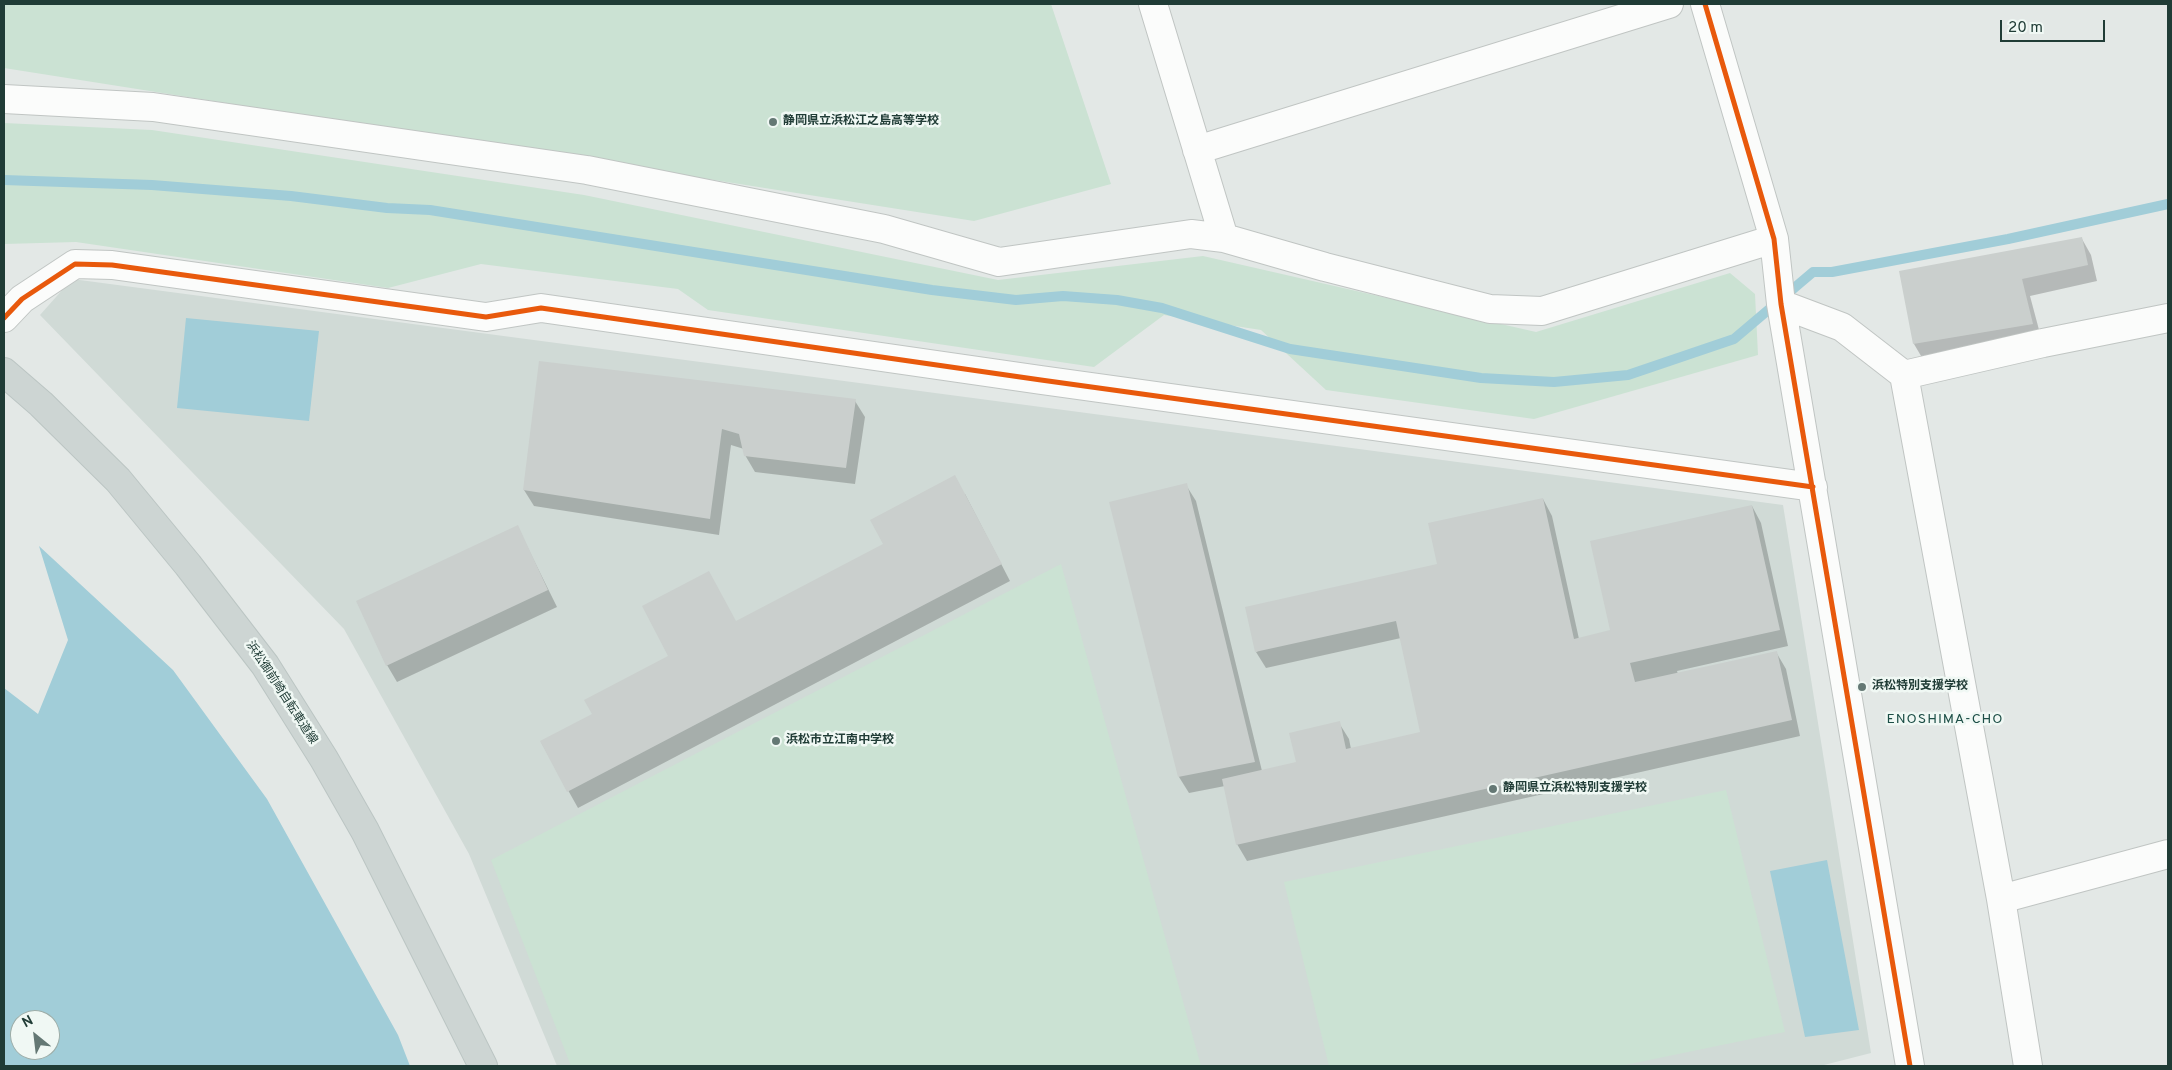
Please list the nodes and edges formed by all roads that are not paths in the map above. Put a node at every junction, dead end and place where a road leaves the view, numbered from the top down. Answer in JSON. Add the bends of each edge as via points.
{"nodes":[{"id":1,"x":1153,"y":4,"type":"edge"},
{"id":2,"x":1669,"y":4,"type":"edge"},
{"id":3,"x":1705,"y":4,"type":"edge"},
{"id":4,"x":4,"y":100,"type":"edge"},
{"id":5,"x":1197,"y":150,"type":"junction"},
{"id":6,"x":1224,"y":238,"type":"junction"},
{"id":7,"x":1774,"y":239,"type":"junction"},
{"id":8,"x":1782,"y":304,"type":"junction"},
{"id":9,"x":4,"y":318,"type":"edge"},
{"id":10,"x":2168,"y":318,"type":"edge"},
{"id":11,"x":4,"y":372,"type":"edge"},
{"id":12,"x":1904,"y":375,"type":"junction"},
{"id":13,"x":1813,"y":486,"type":"junction"},
{"id":14,"x":2168,"y":854,"type":"edge"},
{"id":15,"x":2001,"y":899,"type":"junction"},
{"id":16,"x":483,"y":1066,"type":"edge"},
{"id":17,"x":1910,"y":1066,"type":"edge"},
{"id":18,"x":2028,"y":1066,"type":"edge"}],
"edges":[{"from":1,"to":5,"type":"street"},
{"from":2,"to":5,"type":"street"},
{"from":3,"to":7,"type":"street"},
{"from":4,"to":6,"type":"street","via":[[153,107],[587,170],[884,229],[999,262],[1191,234]]},
{"from":5,"to":6,"type":"street"},
{"from":6,"to":7,"type":"street","via":[[1490,310],[1542,311]]},
{"from":7,"to":8,"type":"street"},
{"from":8,"to":12,"type":"street","via":[[1842,327]]},
{"from":8,"to":13,"type":"street"},
{"from":9,"to":13,"type":"street","via":[[22,299],[75,264],[112,266],[486,317],[541,308]]},
{"from":10,"to":12,"type":"street"},
{"from":11,"to":16,"type":"main road","name":"浜松御前崎自転車道線","via":[[118,480],[265,665],[324,759],[364,831]]},
{"from":12,"to":15,"type":"street"},
{"from":13,"to":17,"type":"street"},
{"from":14,"to":15,"type":"street"},
{"from":15,"to":18,"type":"street"}]}
